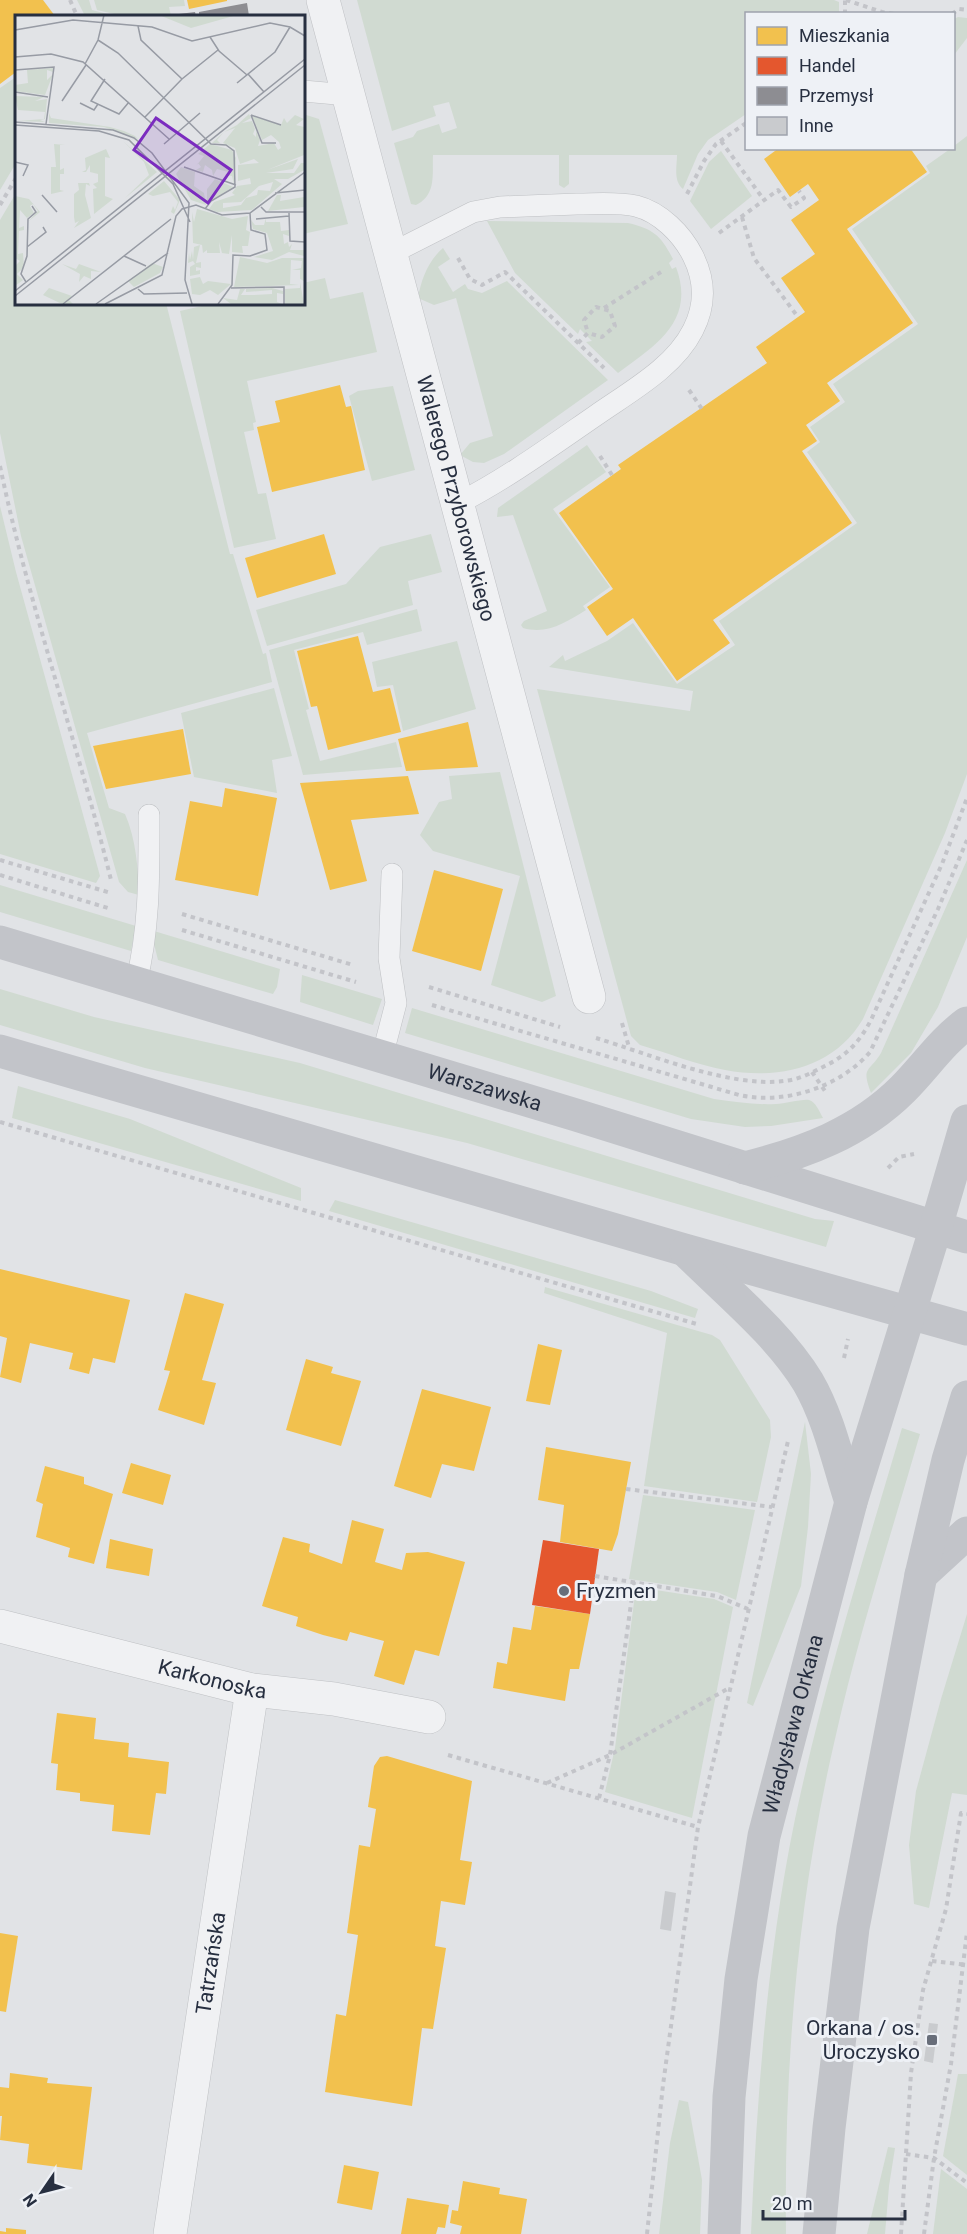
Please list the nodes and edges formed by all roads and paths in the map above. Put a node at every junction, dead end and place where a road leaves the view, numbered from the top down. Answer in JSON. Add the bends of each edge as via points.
{"nodes":[{"id":1,"x":70,"y":0,"type":"edge"},
{"id":2,"x":323,"y":0,"type":"edge"},
{"id":3,"x":846,"y":0,"type":"edge"},
{"id":4,"x":882,"y":12,"type":"edge"},
{"id":5,"x":77,"y":15,"type":"edge"},
{"id":6,"x":304,"y":91,"type":"edge"},
{"id":7,"x":348,"y":95,"type":"junction"},
{"id":8,"x":745,"y":124,"type":"edge"},
{"id":9,"x":720,"y":141,"type":"junction"},
{"id":10,"x":704,"y":161,"type":"dead end"},
{"id":11,"x":15,"y":180,"type":"edge"},
{"id":12,"x":799,"y":191,"type":"dead end"},
{"id":13,"x":764,"y":200,"type":"junction"},
{"id":14,"x":0,"y":205,"type":"edge"},
{"id":15,"x":742,"y":217,"type":"junction"},
{"id":16,"x":441,"y":229,"type":"junction"},
{"id":17,"x":715,"y":236,"type":"dead end"},
{"id":18,"x":390,"y":254,"type":"junction"},
{"id":19,"x":670,"y":266,"type":"dead end"},
{"id":20,"x":603,"y":308,"type":"junction"},
{"id":21,"x":798,"y":317,"type":"dead end"},
{"id":22,"x":588,"y":333,"type":"junction"},
{"id":23,"x":579,"y":343,"type":"junction"},
{"id":24,"x":604,"y":368,"type":"dead end"},
{"id":25,"x":599,"y":455,"type":"dead end"},
{"id":26,"x":0,"y":466,"type":"edge"},
{"id":27,"x":612,"y":475,"type":"dead end"},
{"id":28,"x":457,"y":504,"type":"junction"},
{"id":29,"x":967,"y":798,"type":"edge"},
{"id":30,"x":149,"y":815,"type":"dead end"},
{"id":31,"x":967,"y":840,"type":"edge"},
{"id":32,"x":0,"y":860,"type":"edge"},
{"id":33,"x":392,"y":874,"type":"dead end"},
{"id":34,"x":0,"y":875,"type":"edge"},
{"id":35,"x":115,"y":910,"type":"dead end"},
{"id":36,"x":171,"y":911,"type":"dead end"},
{"id":37,"x":0,"y":942,"type":"edge"},
{"id":38,"x":393,"y":976,"type":"junction"},
{"id":39,"x":136,"y":983,"type":"junction"},
{"id":40,"x":589,"y":997,"type":"dead end"},
{"id":41,"x":967,"y":1023,"type":"edge"},
{"id":42,"x":566,"y":1029,"type":"dead end"},
{"id":43,"x":587,"y":1035,"type":"dead end"},
{"id":44,"x":581,"y":1049,"type":"dead end"},
{"id":45,"x":0,"y":1052,"type":"edge"},
{"id":46,"x":382,"y":1057,"type":"junction"},
{"id":47,"x":967,"y":1121,"type":"edge"},
{"id":48,"x":0,"y":1122,"type":"edge"},
{"id":49,"x":745,"y":1168,"type":"junction"},
{"id":50,"x":936,"y":1227,"type":"junction"},
{"id":51,"x":967,"y":1237,"type":"edge"},
{"id":52,"x":685,"y":1250,"type":"junction"},
{"id":53,"x":910,"y":1312,"type":"junction"},
{"id":54,"x":708,"y":1328,"type":"dead end"},
{"id":55,"x":967,"y":1329,"type":"edge"},
{"id":56,"x":846,"y":1345,"type":"dead end"},
{"id":57,"x":843,"y":1355,"type":"dead end"},
{"id":58,"x":967,"y":1397,"type":"edge"},
{"id":59,"x":791,"y":1430,"type":"dead end"},
{"id":60,"x":626,"y":1489,"type":"dead end"},
{"id":61,"x":851,"y":1502,"type":"junction"},
{"id":62,"x":772,"y":1507,"type":"junction"},
{"id":63,"x":967,"y":1533,"type":"edge"},
{"id":64,"x":921,"y":1575,"type":"junction"},
{"id":65,"x":596,"y":1576,"type":"dead end"},
{"id":66,"x":634,"y":1582,"type":"junction"},
{"id":67,"x":748,"y":1609,"type":"junction"},
{"id":68,"x":0,"y":1626,"type":"edge"},
{"id":69,"x":729,"y":1687,"type":"junction"},
{"id":70,"x":252,"y":1690,"type":"junction"},
{"id":71,"x":429,"y":1717,"type":"dead end"},
{"id":72,"x":443,"y":1753,"type":"dead end"},
{"id":73,"x":610,"y":1755,"type":"junction"},
{"id":74,"x":546,"y":1783,"type":"junction"},
{"id":75,"x":599,"y":1798,"type":"junction"},
{"id":76,"x":967,"y":1814,"type":"edge"},
{"id":77,"x":698,"y":1827,"type":"junction"},
{"id":78,"x":967,"y":1932,"type":"edge"},
{"id":79,"x":932,"y":1961,"type":"junction"},
{"id":80,"x":965,"y":1965,"type":"edge"},
{"id":81,"x":906,"y":2154,"type":"junction"},
{"id":82,"x":934,"y":2158,"type":"junction"},
{"id":83,"x":967,"y":2183,"type":"edge"},
{"id":84,"x":170,"y":2234,"type":"edge"},
{"id":85,"x":647,"y":2234,"type":"edge"},
{"id":86,"x":724,"y":2234,"type":"edge"},
{"id":87,"x":819,"y":2234,"type":"edge"},
{"id":88,"x":901,"y":2234,"type":"edge"},
{"id":89,"x":924,"y":2234,"type":"edge"}],
"edges":[{"from":1,"to":5,"type":"path"},
{"from":2,"to":7,"type":"street","name":"Walerego Przyborowskiego"},
{"from":3,"to":4,"type":"path"},
{"from":6,"to":7,"type":"lane"},
{"from":7,"to":18,"type":"street","name":"Walerego Przyborowskiego"},
{"from":8,"to":9,"type":"path"},
{"from":9,"to":10,"type":"path"},
{"from":9,"to":13,"type":"path"},
{"from":11,"to":14,"type":"path"},
{"from":12,"to":13,"type":"path","via":[[804,198],[791,207],[778,190]]},
{"from":13,"to":15,"type":"path"},
{"from":15,"to":17,"type":"path"},
{"from":15,"to":21,"type":"path","via":[[754,258]]},
{"from":16,"to":18,"type":"lane"},
{"from":16,"to":23,"type":"path","via":[[470,279],[482,285],[505,272]]},
{"from":16,"to":28,"type":"lane","via":[[472,212],[500,207],[638,207],[661,219],[682,240],[698,265],[703,285],[694,329],[662,367],[518,469]]},
{"from":18,"to":28,"type":"street","name":"Walerego Przyborowskiego"},
{"from":19,"to":20,"type":"path"},
{"from":20,"to":22,"type":"path","via":[[596,308],[584,320]]},
{"from":20,"to":22,"type":"path","via":[[610,311],[615,326],[602,337]]},
{"from":22,"to":23,"type":"path"},
{"from":23,"to":24,"type":"path"},
{"from":25,"to":27,"type":"path"},
{"from":26,"to":32,"type":"path","via":[[18,548],[114,894]]},
{"from":28,"to":40,"type":"street","name":"Walerego Przyborowskiego"},
{"from":29,"to":43,"type":"path","via":[[942,864],[871,1020],[858,1043],[838,1059],[792,1080],[744,1080]]},
{"from":30,"to":39,"type":"lane","via":[[148,904]]},
{"from":31,"to":44,"type":"path","via":[[877,1042],[843,1076],[791,1094],[747,1096]]},
{"from":33,"to":38,"type":"lane","via":[[388,958]]},
{"from":34,"to":35,"type":"path"},
{"from":36,"to":38,"type":"path"},
{"from":37,"to":39,"type":"street","name":"Warszawska"},
{"from":38,"to":42,"type":"path"},
{"from":38,"to":46,"type":"lane","via":[[396,1003]]},
{"from":39,"to":46,"type":"street","name":"Warszawska"},
{"from":41,"to":49,"type":"street","via":[[896,1095],[857,1126],[802,1152]]},
{"from":45,"to":52,"type":"street"},
{"from":46,"to":49,"type":"street","name":"Warszawska"},
{"from":47,"to":50,"type":"street","name":"Władysława Orkana"},
{"from":48,"to":54,"type":"path"},
{"from":49,"to":50,"type":"street","name":"Warszawska"},
{"from":50,"to":51,"type":"street","name":"Warszawska"},
{"from":50,"to":53,"type":"street","name":"Władysława Orkana"},
{"from":52,"to":53,"type":"street"},
{"from":52,"to":61,"type":"street","via":[[794,1360],[819,1405]]},
{"from":53,"to":55,"type":"street"},
{"from":53,"to":61,"type":"street","name":"Władysława Orkana"},
{"from":56,"to":57,"type":"path"},
{"from":58,"to":64,"type":"street"},
{"from":59,"to":62,"type":"path"},
{"from":60,"to":62,"type":"path"},
{"from":61,"to":86,"type":"street","name":"Władysława Orkana","via":[[764,1836],[741,1979],[729,2097]]},
{"from":62,"to":67,"type":"path"},
{"from":63,"to":64,"type":"street"},
{"from":64,"to":87,"type":"street","via":[[853,1928]]},
{"from":65,"to":66,"type":"path"},
{"from":66,"to":67,"type":"path","via":[[717,1596]]},
{"from":66,"to":73,"type":"path"},
{"from":67,"to":69,"type":"path"},
{"from":68,"to":70,"type":"street","name":"Karkonoska"},
{"from":69,"to":73,"type":"path"},
{"from":69,"to":77,"type":"path"},
{"from":70,"to":71,"type":"street","name":"Karkonoska","via":[[334,1699]]},
{"from":70,"to":84,"type":"street","name":"Tatrzańska"},
{"from":72,"to":74,"type":"path"},
{"from":73,"to":74,"type":"path"},
{"from":73,"to":75,"type":"path"},
{"from":74,"to":75,"type":"path"},
{"from":75,"to":77,"type":"path"},
{"from":76,"to":79,"type":"path","via":[[961,1813],[946,1909]]},
{"from":77,"to":85,"type":"path"},
{"from":78,"to":80,"type":"path"},
{"from":79,"to":80,"type":"path"},
{"from":79,"to":81,"type":"path","via":[[923,1990],[911,2073]]},
{"from":80,"to":82,"type":"path"},
{"from":81,"to":82,"type":"path"},
{"from":81,"to":88,"type":"path"},
{"from":82,"to":83,"type":"path"},
{"from":82,"to":89,"type":"path"}]}
